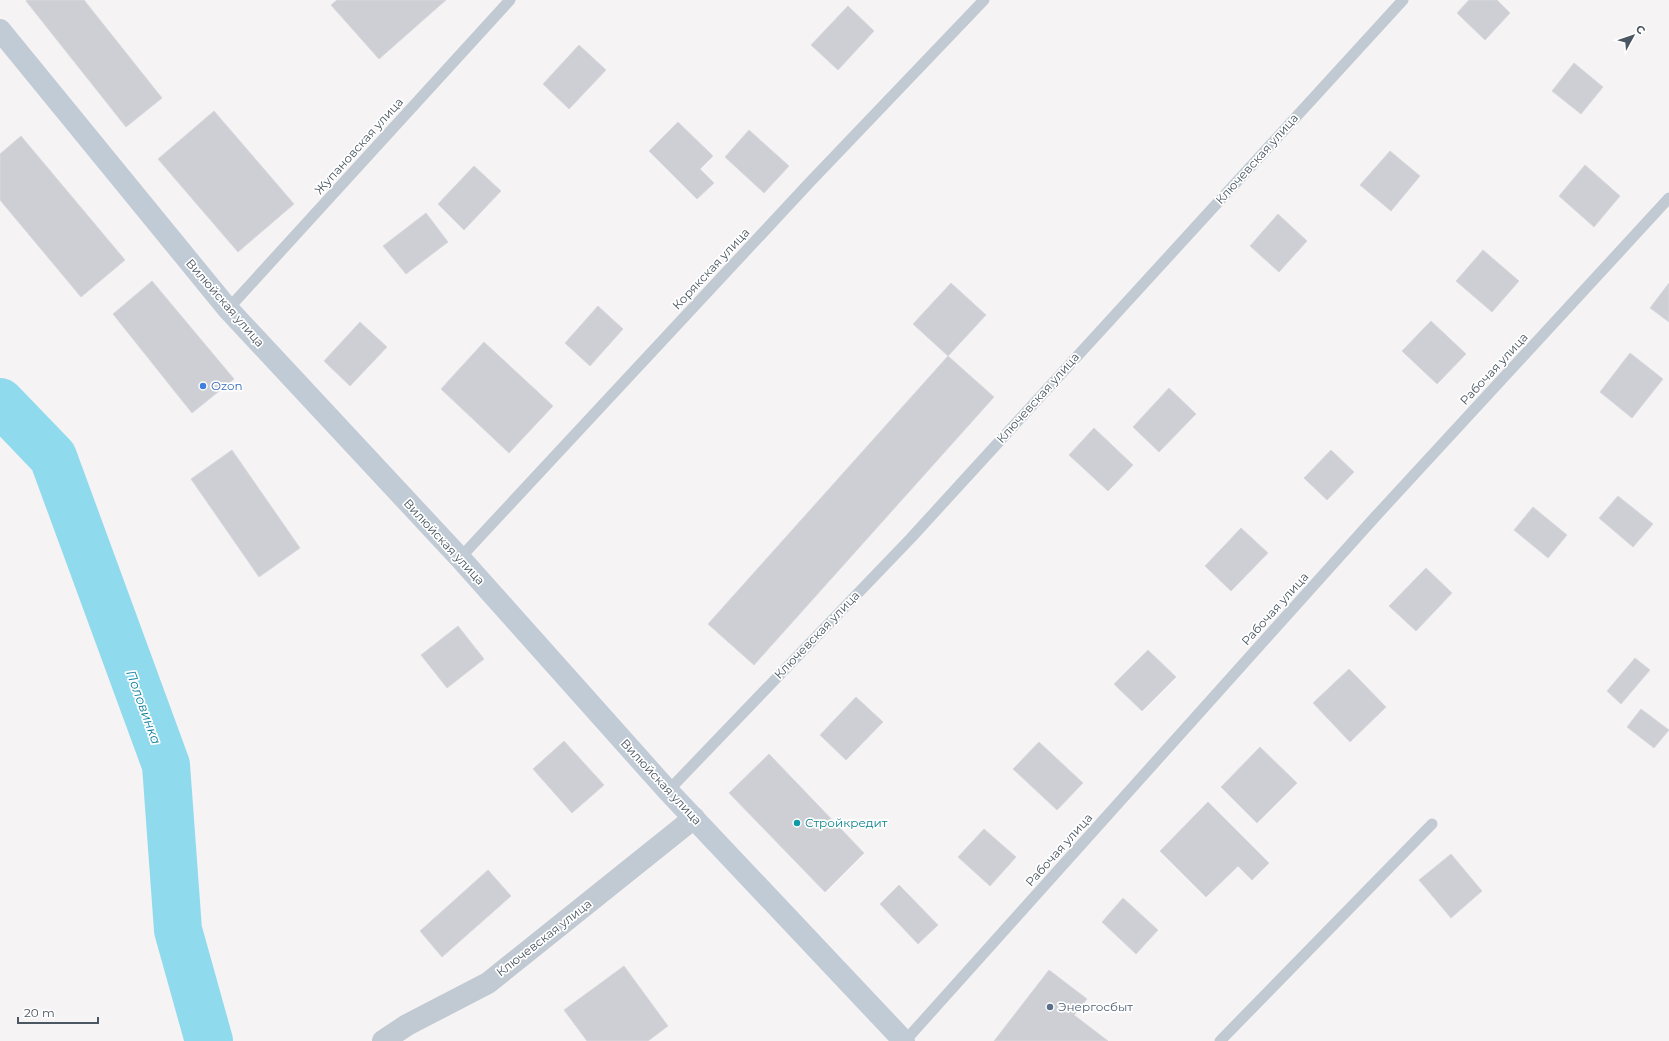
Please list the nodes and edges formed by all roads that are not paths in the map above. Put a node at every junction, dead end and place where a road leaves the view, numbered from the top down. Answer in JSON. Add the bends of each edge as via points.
{"nodes":[{"id":1,"x":510,"y":0,"type":"edge"},
{"id":2,"x":984,"y":0,"type":"edge"},
{"id":3,"x":1403,"y":0,"type":"edge"},
{"id":4,"x":0,"y":30,"type":"edge"},
{"id":5,"x":1669,"y":198,"type":"edge"},
{"id":6,"x":228,"y":309,"type":"junction"},
{"id":7,"x":460,"y":558,"type":"junction"},
{"id":8,"x":668,"y":791,"type":"junction"},
{"id":9,"x":694,"y":818,"type":"junction"},
{"id":10,"x":1432,"y":824,"type":"dead end"},
{"id":11,"x":383,"y":1041,"type":"edge"},
{"id":12,"x":905,"y":1041,"type":"edge"},
{"id":13,"x":1220,"y":1041,"type":"edge"}],
"edges":[{"from":1,"to":6,"type":"lane","name":"Жупановская улица"},
{"from":2,"to":7,"type":"lane","name":"Корякская улица","via":[[810,182]]},
{"from":3,"to":8,"type":"lane","name":"Ключевская улица","via":[[916,532]]},
{"from":4,"to":6,"type":"street","name":"Вилюйская улица"},
{"from":5,"to":12,"type":"lane","name":"Рабочая улица","via":[[1375,517]]},
{"from":6,"to":7,"type":"street","name":"Вилюйская улица"},
{"from":7,"to":8,"type":"street","name":"Вилюйская улица"},
{"from":8,"to":9,"type":"street","name":"Вилюйская улица"},
{"from":9,"to":11,"type":"street","name":"Ключевская улица","via":[[488,983]]},
{"from":9,"to":12,"type":"street","name":"Вилюйская улица"},
{"from":10,"to":13,"type":"lane"}]}
